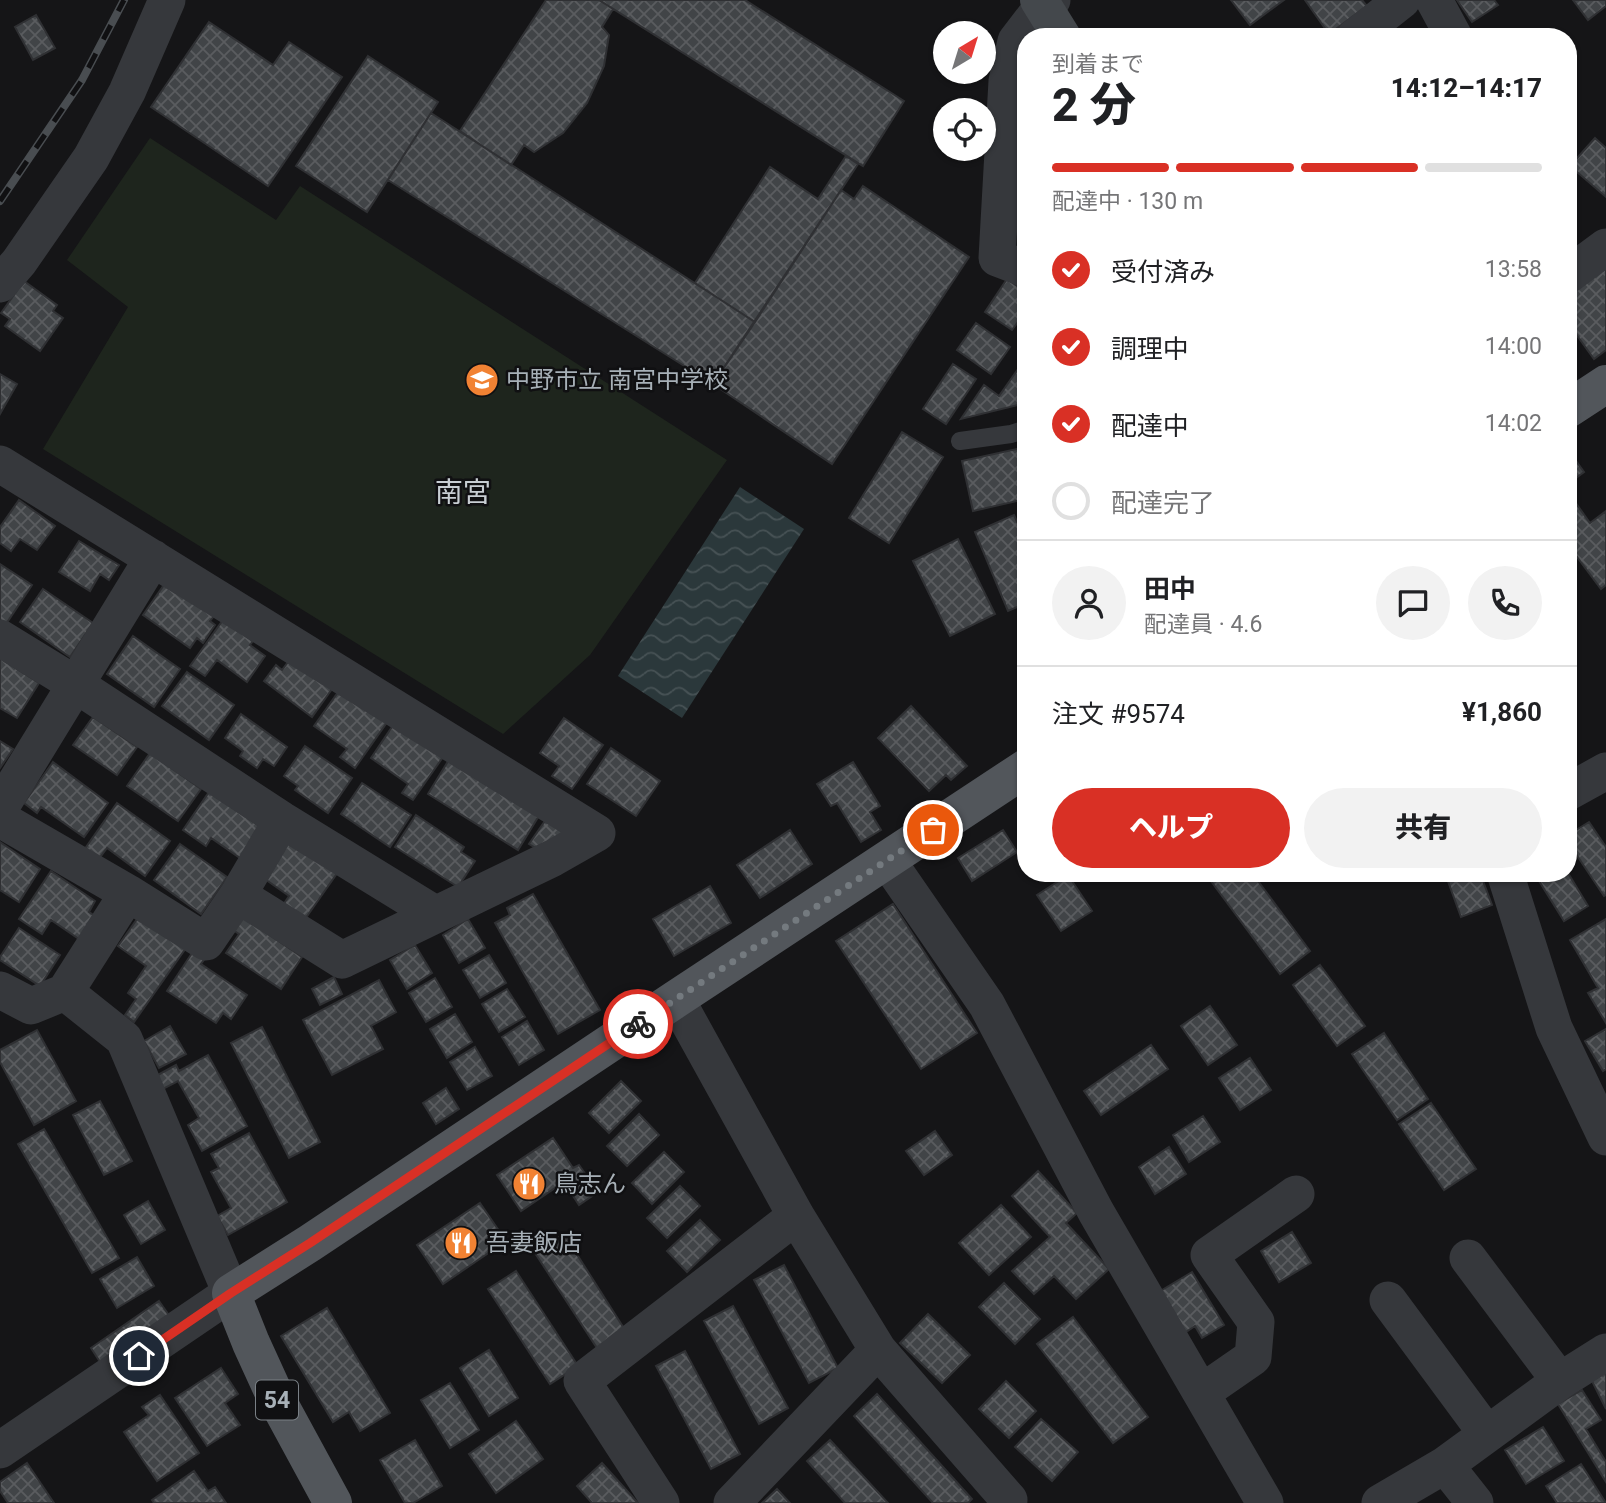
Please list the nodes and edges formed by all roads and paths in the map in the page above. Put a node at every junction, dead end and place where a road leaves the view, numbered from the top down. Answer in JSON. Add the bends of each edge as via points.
{"nodes":[{"id":1,"x":167,"y":0,"type":"edge"},
{"id":2,"x":1402,"y":0,"type":"edge"},
{"id":3,"x":1434,"y":0,"type":"edge"},
{"id":4,"x":1049,"y":11,"type":"edge"},
{"id":5,"x":1030,"y":28,"type":"edge"},
{"id":6,"x":1366,"y":28,"type":"edge"},
{"id":7,"x":1449,"y":28,"type":"edge"},
{"id":8,"x":1017,"y":40,"type":"edge"},
{"id":9,"x":1606,"y":247,"type":"edge"},
{"id":10,"x":1017,"y":266,"type":"edge"},
{"id":11,"x":1577,"y":268,"type":"edge"},
{"id":12,"x":0,"y":284,"type":"edge"},
{"id":13,"x":1606,"y":384,"type":"edge"},
{"id":14,"x":1577,"y":403,"type":"edge"},
{"id":15,"x":1017,"y":432,"type":"edge"},
{"id":16,"x":960,"y":441,"type":"dead end"},
{"id":17,"x":0,"y":464,"type":"edge"},
{"id":18,"x":153,"y":558,"type":"junction"},
{"id":19,"x":0,"y":638,"type":"edge"},
{"id":20,"x":75,"y":684,"type":"junction"},
{"id":21,"x":1606,"y":771,"type":"edge"},
{"id":22,"x":1017,"y":774,"type":"edge"},
{"id":23,"x":1577,"y":787,"type":"edge"},
{"id":24,"x":0,"y":808,"type":"edge"},
{"id":25,"x":0,"y":819,"type":"edge"},
{"id":26,"x":282,"y":820,"type":"junction"},
{"id":27,"x":887,"y":860,"type":"junction"},
{"id":28,"x":1508,"y":882,"type":"edge"},
{"id":29,"x":128,"y":893,"type":"junction"},
{"id":30,"x":237,"y":895,"type":"junction"},
{"id":31,"x":435,"y":914,"type":"junction"},
{"id":32,"x":0,"y":990,"type":"edge"},
{"id":33,"x":65,"y":992,"type":"junction"},
{"id":34,"x":676,"y":999,"type":"junction"},
{"id":35,"x":1606,"y":1137,"type":"edge"},
{"id":36,"x":1296,"y":1194,"type":"dead end"},
{"id":37,"x":796,"y":1216,"type":"junction"},
{"id":38,"x":1468,"y":1258,"type":"dead end"},
{"id":39,"x":231,"y":1293,"type":"junction"},
{"id":40,"x":1388,"y":1300,"type":"dead end"},
{"id":41,"x":878,"y":1350,"type":"junction"},
{"id":42,"x":1606,"y":1352,"type":"edge"},
{"id":43,"x":1560,"y":1381,"type":"junction"},
{"id":44,"x":1201,"y":1393,"type":"junction"},
{"id":45,"x":1487,"y":1434,"type":"junction"},
{"id":46,"x":0,"y":1450,"type":"edge"},
{"id":47,"x":1445,"y":1465,"type":"junction"},
{"id":48,"x":333,"y":1503,"type":"edge"},
{"id":49,"x":661,"y":1503,"type":"edge"},
{"id":50,"x":733,"y":1503,"type":"edge"},
{"id":51,"x":1006,"y":1503,"type":"edge"},
{"id":52,"x":1265,"y":1503,"type":"edge"},
{"id":53,"x":1380,"y":1503,"type":"edge"},
{"id":54,"x":1475,"y":1503,"type":"edge"}],
"edges":[{"from":1,"to":12,"type":"street","via":[[127,92],[90,158]]},
{"from":2,"to":6,"type":"street"},
{"from":3,"to":7,"type":"street"},
{"from":4,"to":5,"type":"street"},
{"from":8,"to":10,"type":"street","via":[[1007,81],[998,258]]},
{"from":9,"to":11,"type":"street"},
{"from":13,"to":14,"type":"main road"},
{"from":15,"to":16,"type":"lane"},
{"from":17,"to":18,"type":"street"},
{"from":18,"to":20,"type":"street"},
{"from":18,"to":31,"type":"street","via":[[597,832]]},
{"from":19,"to":20,"type":"street"},
{"from":20,"to":24,"type":"street"},
{"from":20,"to":26,"type":"street"},
{"from":21,"to":23,"type":"street"},
{"from":22,"to":27,"type":"main road"},
{"from":25,"to":29,"type":"street"},
{"from":26,"to":30,"type":"street"},
{"from":26,"to":31,"type":"street"},
{"from":27,"to":34,"type":"main road"},
{"from":27,"to":44,"type":"street","via":[[987,1005],[1096,1212]]},
{"from":28,"to":35,"type":"street","via":[[1554,1028]]},
{"from":29,"to":30,"type":"street","via":[[206,942]]},
{"from":29,"to":33,"type":"street"},
{"from":30,"to":31,"type":"street","via":[[342,960]]},
{"from":32,"to":33,"type":"street","via":[[31,1006]]},
{"from":33,"to":39,"type":"street","via":[[124,1039]]},
{"from":34,"to":37,"type":"street"},
{"from":34,"to":39,"type":"main road"},
{"from":36,"to":44,"type":"street","via":[[1209,1255],[1256,1322],[1253,1357]]},
{"from":37,"to":41,"type":"street"},
{"from":37,"to":49,"type":"street","via":[[582,1381]]},
{"from":38,"to":43,"type":"street"},
{"from":39,"to":46,"type":"street"},
{"from":39,"to":48,"type":"main road","number":"54","via":[[277,1400]]},
{"from":40,"to":45,"type":"street"},
{"from":41,"to":50,"type":"street"},
{"from":41,"to":51,"type":"street","via":[[1009,1500]]},
{"from":42,"to":43,"type":"street"},
{"from":43,"to":45,"type":"street"},
{"from":44,"to":52,"type":"street"},
{"from":45,"to":47,"type":"street"},
{"from":47,"to":53,"type":"street"},
{"from":47,"to":54,"type":"street"}]}
